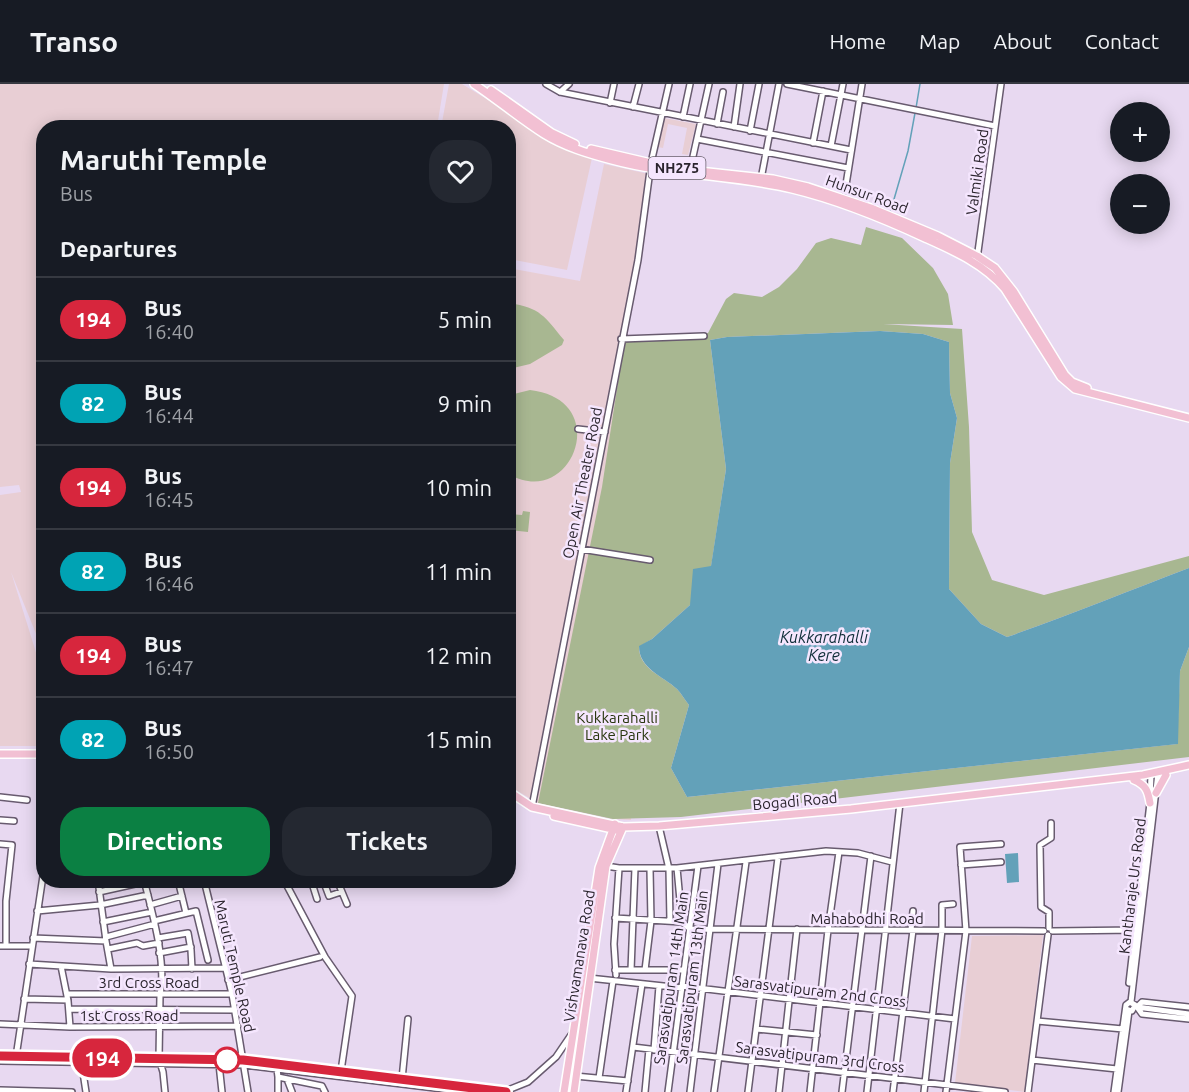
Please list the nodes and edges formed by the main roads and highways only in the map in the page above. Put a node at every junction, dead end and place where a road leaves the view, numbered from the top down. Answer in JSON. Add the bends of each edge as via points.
{"nodes":[{"id":1,"x":474,"y":84,"type":"edge"},
{"id":2,"x":482,"y":84,"type":"edge"},
{"id":3,"x":651,"y":166,"type":"junction"},
{"id":4,"x":760,"y":181,"type":"junction"},
{"id":5,"x":976,"y":260,"type":"junction"},
{"id":6,"x":1189,"y":413,"type":"edge"},
{"id":7,"x":1189,"y":418,"type":"edge"},
{"id":8,"x":0,"y":756,"type":"edge"},
{"id":9,"x":36,"y":756,"type":"edge"},
{"id":10,"x":1189,"y":765,"type":"edge"},
{"id":11,"x":1189,"y":770,"type":"edge"},
{"id":12,"x":1157,"y":775,"type":"junction"},
{"id":13,"x":1134,"y":780,"type":"junction"},
{"id":14,"x":1089,"y":781,"type":"junction"},
{"id":15,"x":1156,"y":793,"type":"road end"},
{"id":16,"x":516,"y":796,"type":"edge"},
{"id":17,"x":516,"y":802,"type":"edge"},
{"id":18,"x":1150,"y":803,"type":"road end"},
{"id":19,"x":618,"y":828,"type":"junction"},
{"id":20,"x":564,"y":1092,"type":"edge"},
{"id":21,"x":574,"y":1092,"type":"edge"}],
"edges":[{"from":1,"to":3,"type":"main road","via":[[563,144],[614,161]]},
{"from":2,"to":3,"type":"main road","number":"NH275","via":[[572,143]]},
{"from":3,"to":4,"type":"main road"},
{"from":3,"to":4,"type":"main road","number":"NH275"},
{"from":4,"to":5,"type":"main road","via":[[888,218]]},
{"from":5,"to":6,"type":"main road","via":[[995,268],[1014,292],[1072,382]]},
{"from":5,"to":7,"type":"main road","via":[[1005,289],[1060,377],[1075,389]]},
{"from":8,"to":9,"type":"main road"},
{"from":10,"to":12,"type":"main road","name":"Bogadi Road"},
{"from":11,"to":12,"type":"main road","name":"Bogadi Road"},
{"from":12,"to":13,"type":"main road","name":"Bogadi Road"},
{"from":12,"to":14,"type":"main road","name":"Bogadi Road"},
{"from":12,"to":15,"type":"main road"},
{"from":13,"to":14,"type":"main road","name":"Bogadi Road"},
{"from":13,"to":18,"type":"main road","via":[[1148,791]]},
{"from":14,"to":19,"type":"main road","name":"Bogadi Road","via":[[659,828]]},
{"from":16,"to":19,"type":"main road","name":"Bogadi Road","via":[[532,807]]},
{"from":17,"to":19,"type":"main road","via":[[531,811]]},
{"from":19,"to":20,"type":"main road","name":"Vishvamanava Road","via":[[599,868]]},
{"from":19,"to":21,"type":"main road","name":"Vishvamanava Road","via":[[606,866]]}]}
